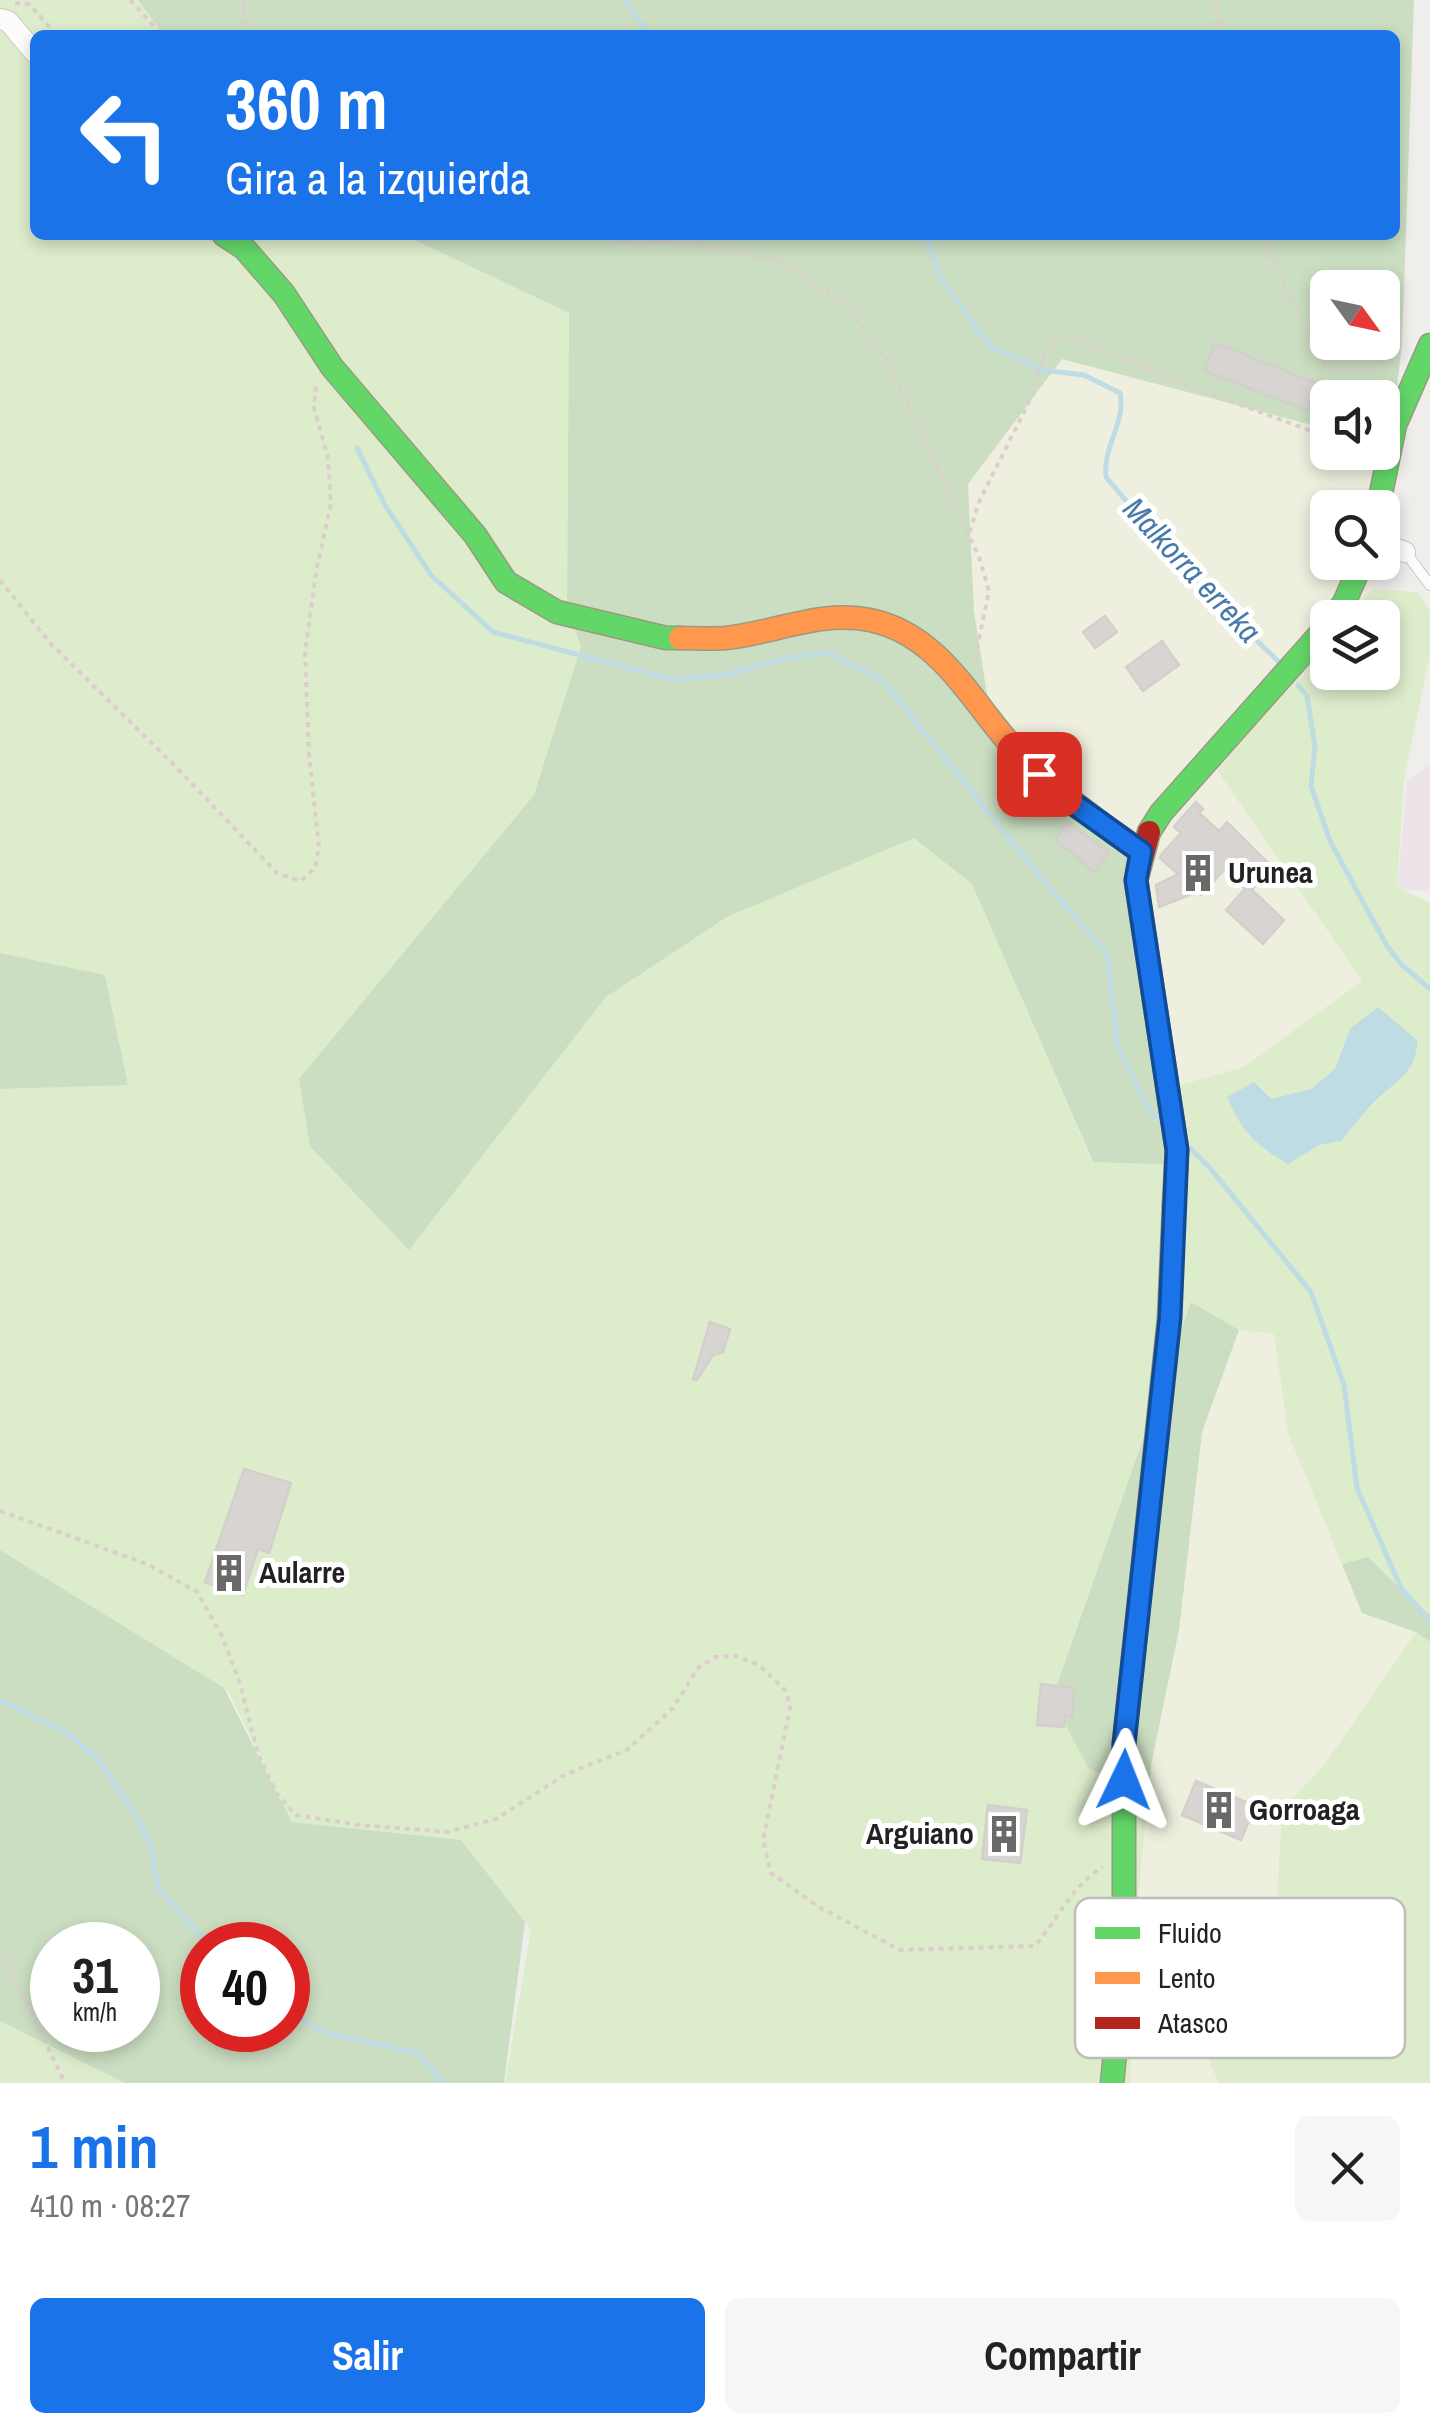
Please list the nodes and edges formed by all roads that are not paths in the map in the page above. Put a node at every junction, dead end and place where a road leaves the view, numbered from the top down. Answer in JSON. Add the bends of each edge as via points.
{"nodes":[{"id":1,"x":6,"y":11,"type":"edge"},
{"id":2,"x":30,"y":48,"type":"edge"},
{"id":3,"x":232,"y":240,"type":"edge"},
{"id":4,"x":1423,"y":345,"type":"edge"},
{"id":5,"x":1382,"y":490,"type":"edge"},
{"id":6,"x":1400,"y":550,"type":"edge"},
{"id":7,"x":1405,"y":552,"type":"joint"},
{"id":8,"x":1430,"y":586,"type":"edge"},
{"id":9,"x":1310,"y":649,"type":"edge"},
{"id":10,"x":1141,"y":852,"type":"junction"},
{"id":11,"x":1124,"y":1898,"type":"edge"},
{"id":12,"x":1115,"y":2058,"type":"edge"},
{"id":13,"x":1112,"y":2083,"type":"edge"}],
"edges":[{"from":1,"to":2,"type":"street"},
{"from":3,"to":10,"type":"street","via":[[284,294],[332,366],[476,536],[506,582],[557,612],[666,638],[727,638],[810,620],[868,620],[912,635],[1060,794]]},
{"from":4,"to":5,"type":"street","via":[[1395,425]]},
{"from":6,"to":7,"type":"street"},
{"from":7,"to":8,"type":"lane"},
{"from":9,"to":10,"type":"street","via":[[1160,813]]},
{"from":10,"to":11,"type":"street","via":[[1136,880],[1177,1150],[1170,1318],[1124,1744]]},
{"from":12,"to":13,"type":"street"}]}
